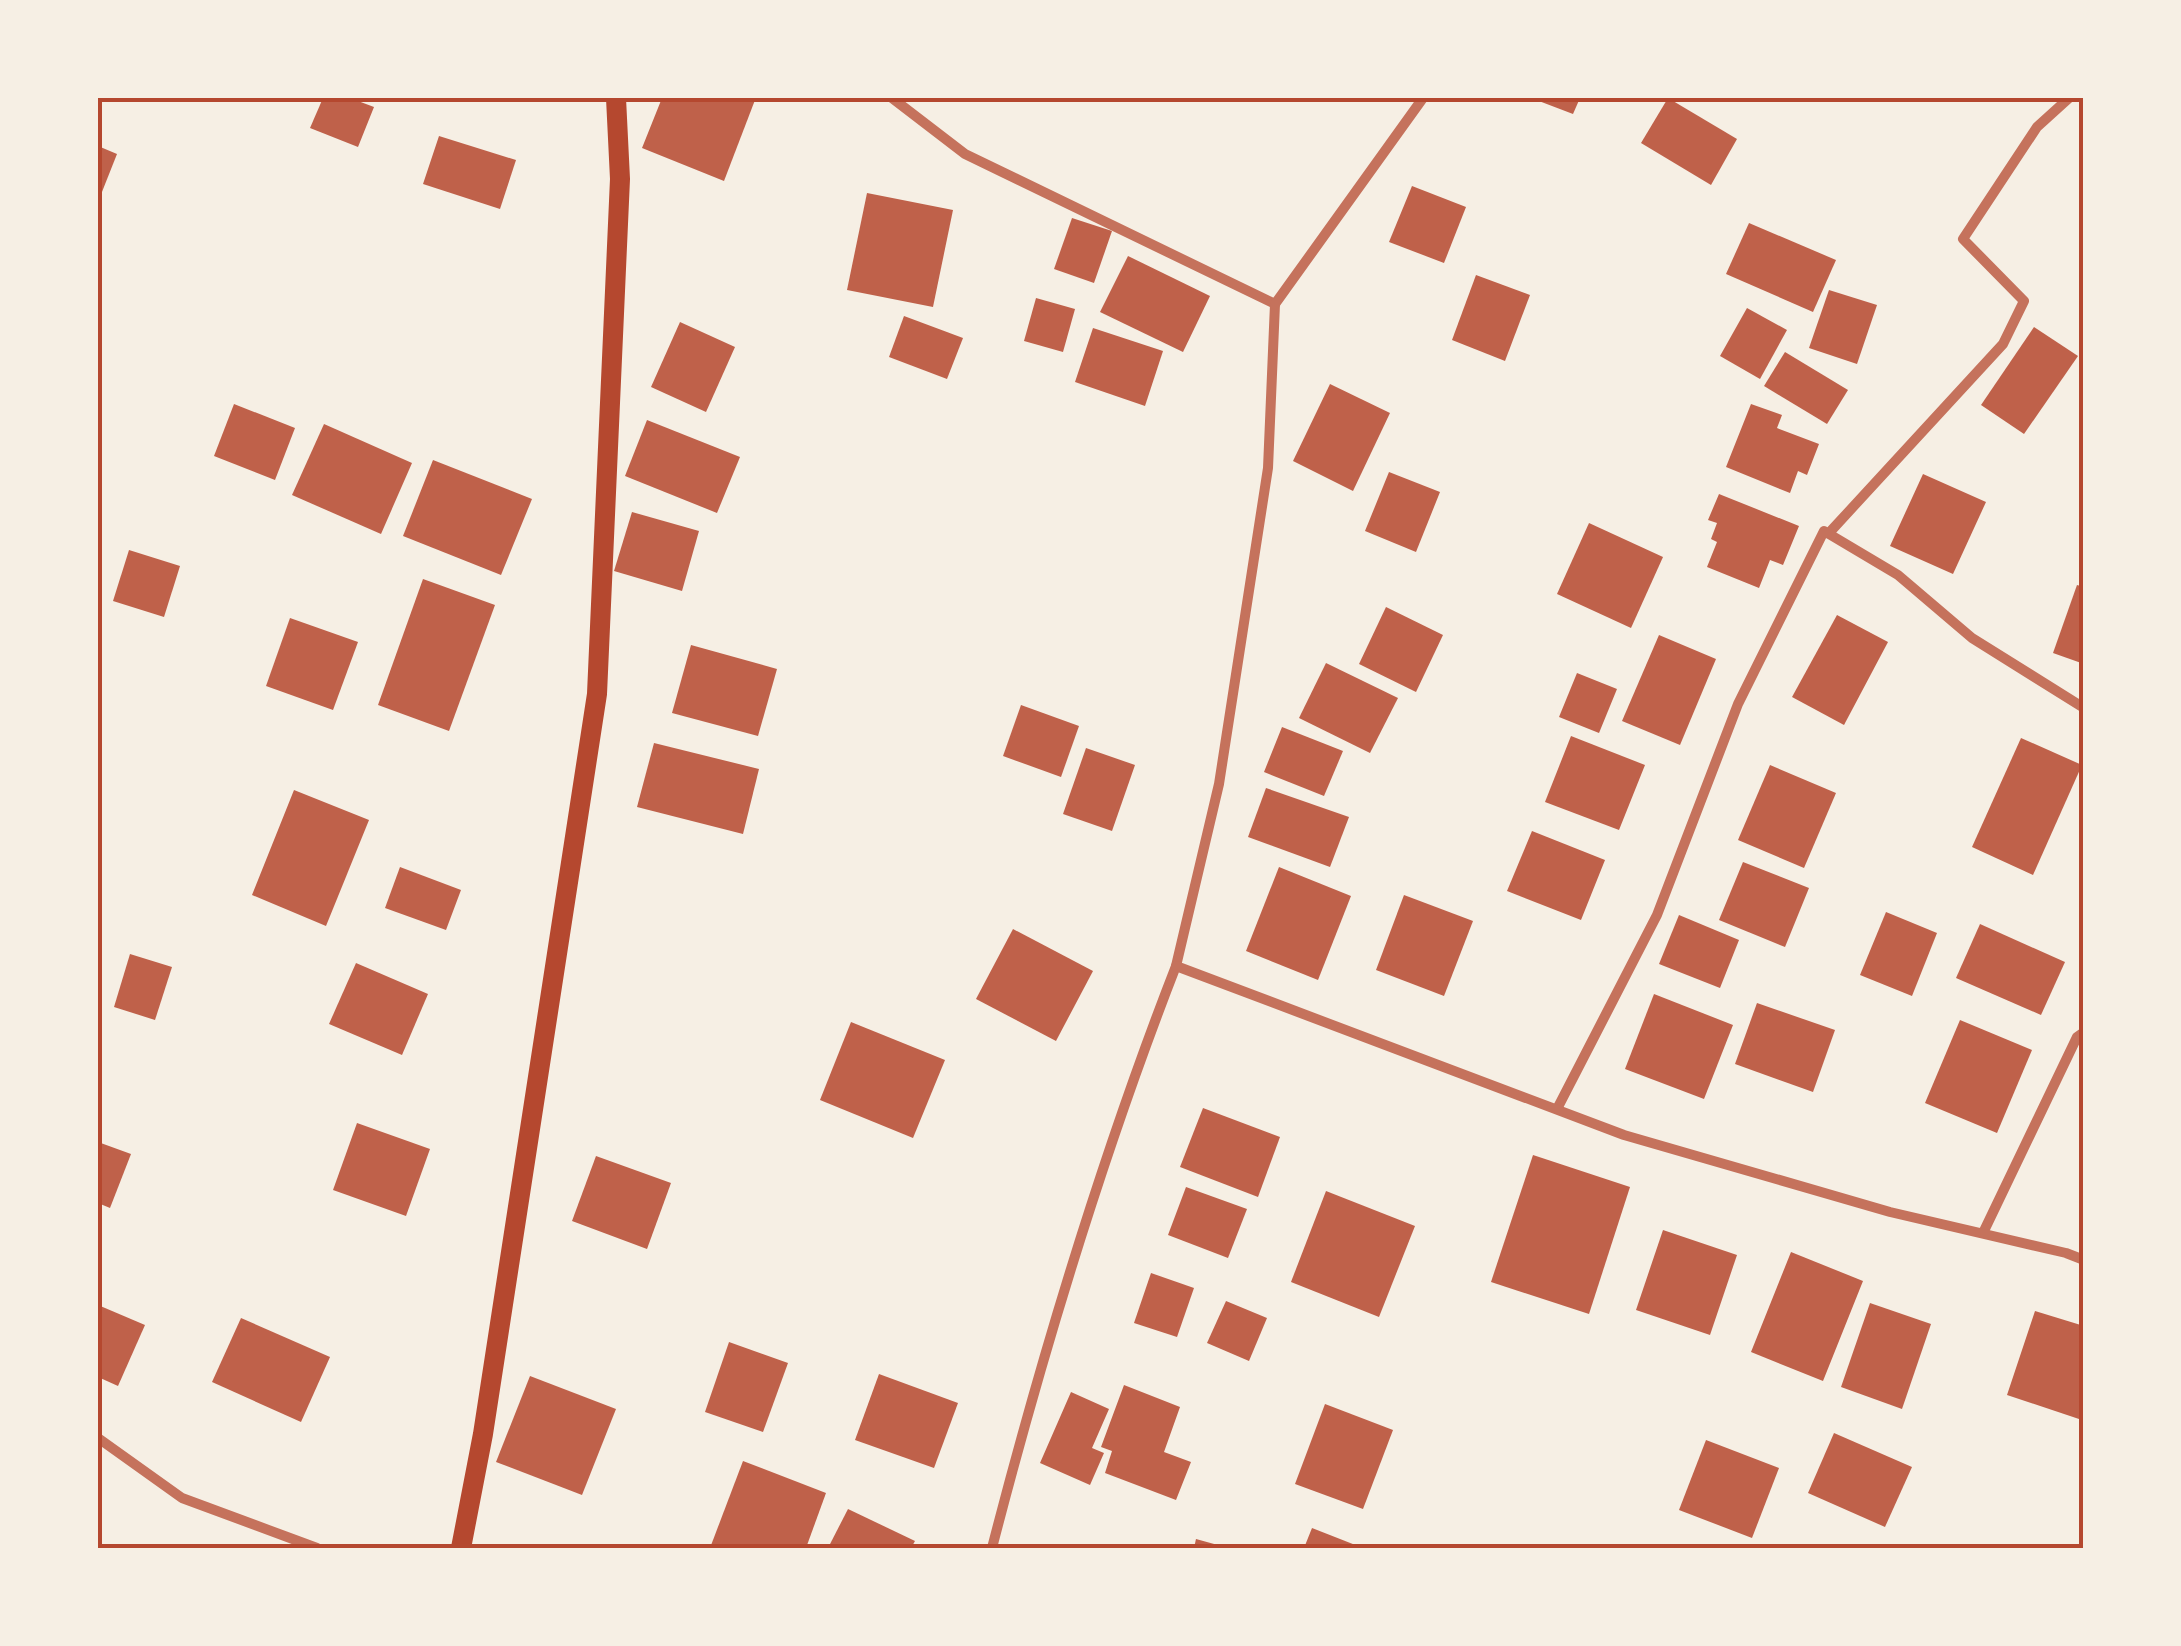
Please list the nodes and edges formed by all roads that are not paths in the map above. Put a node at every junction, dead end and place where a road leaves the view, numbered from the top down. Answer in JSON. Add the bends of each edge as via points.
{"nodes":[{"id":1,"x":616,"y":98,"type":"edge"},
{"id":2,"x":892,"y":98,"type":"edge"},
{"id":3,"x":1423,"y":98,"type":"edge"},
{"id":4,"x":2068,"y":98,"type":"edge"},
{"id":5,"x":1275,"y":304,"type":"junction"},
{"id":6,"x":1829,"y":533,"type":"junction"},
{"id":7,"x":2084,"y":708,"type":"edge"},
{"id":8,"x":1176,"y":966,"type":"junction"},
{"id":9,"x":2084,"y":1032,"type":"edge"},
{"id":10,"x":1556,"y":1108,"type":"junction"},
{"id":11,"x":1983,"y":1233,"type":"junction"},
{"id":12,"x":2084,"y":1260,"type":"edge"},
{"id":13,"x":98,"y":1438,"type":"edge"},
{"id":14,"x":317,"y":1548,"type":"edge"},
{"id":15,"x":461,"y":1548,"type":"edge"},
{"id":16,"x":992,"y":1548,"type":"edge"}],
"edges":[{"from":1,"to":15,"type":"main road","via":[[620,179],[597,694]]},
{"from":2,"to":5,"type":"street","via":[[964,154]]},
{"from":3,"to":5,"type":"street"},
{"from":4,"to":6,"type":"street","via":[[2038,127],[1963,239],[2024,301],[2002,344]]},
{"from":5,"to":8,"type":"street","via":[[1268,468],[1220,784]]},
{"from":6,"to":7,"type":"street","via":[[1898,575],[1972,638]]},
{"from":6,"to":10,"type":"street","via":[[1824,531],[1738,704],[1657,915]]},
{"from":8,"to":10,"type":"street"},
{"from":8,"to":16,"type":"street","via":[[1086,1220]]},
{"from":9,"to":11,"type":"street"},
{"from":10,"to":11,"type":"street","via":[[1890,1212]]},
{"from":11,"to":12,"type":"street"},
{"from":13,"to":14,"type":"street","via":[[182,1498]]}]}
